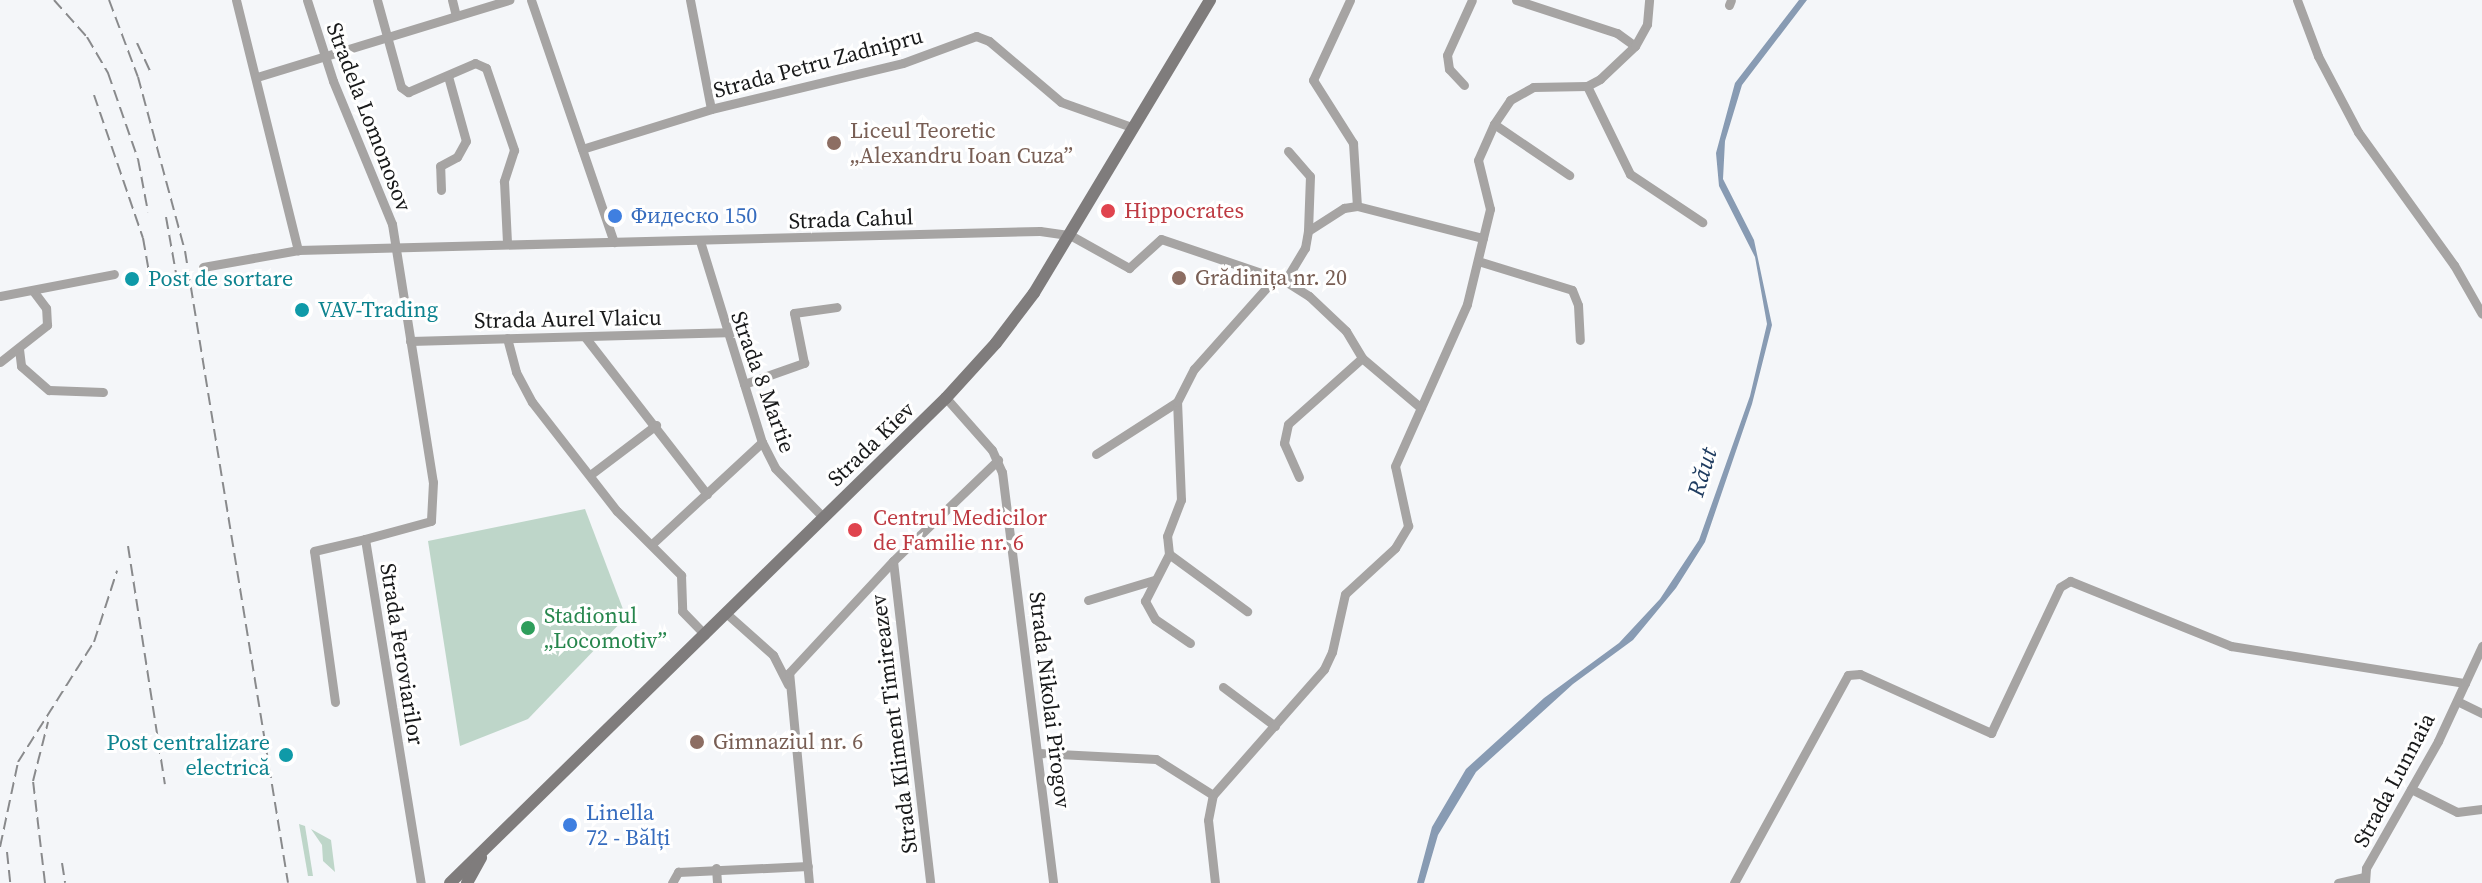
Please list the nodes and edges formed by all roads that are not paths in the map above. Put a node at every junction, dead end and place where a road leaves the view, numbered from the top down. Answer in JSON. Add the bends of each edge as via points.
{"nodes":[{"id":1,"x":236,"y":0,"type":"edge"},
{"id":2,"x":307,"y":0,"type":"edge"},
{"id":3,"x":377,"y":0,"type":"edge"},
{"id":4,"x":452,"y":0,"type":"edge"},
{"id":5,"x":509,"y":0,"type":"edge"},
{"id":6,"x":531,"y":0,"type":"edge"},
{"id":7,"x":690,"y":0,"type":"edge"},
{"id":8,"x":1210,"y":0,"type":"edge"},
{"id":9,"x":1350,"y":0,"type":"edge"},
{"id":10,"x":1472,"y":0,"type":"edge"},
{"id":11,"x":1516,"y":0,"type":"edge"},
{"id":12,"x":1649,"y":0,"type":"edge"},
{"id":13,"x":2297,"y":0,"type":"edge"},
{"id":14,"x":456,"y":16,"type":"junction"},
{"id":15,"x":388,"y":38,"type":"junction"},
{"id":16,"x":1635,"y":46,"type":"junction"},
{"id":17,"x":324,"y":57,"type":"junction"},
{"id":18,"x":448,"y":76,"type":"junction"},
{"id":19,"x":257,"y":77,"type":"junction"},
{"id":20,"x":1464,"y":85,"type":"dead end"},
{"id":21,"x":1587,"y":86,"type":"junction"},
{"id":22,"x":711,"y":109,"type":"junction"},
{"id":23,"x":1494,"y":124,"type":"junction"},
{"id":24,"x":1134,"y":128,"type":"junction"},
{"id":25,"x":582,"y":149,"type":"junction"},
{"id":26,"x":1288,"y":151,"type":"dead end"},
{"id":27,"x":1569,"y":175,"type":"dead end"},
{"id":28,"x":441,"y":190,"type":"dead end"},
{"id":29,"x":1357,"y":206,"type":"junction"},
{"id":30,"x":1702,"y":222,"type":"dead end"},
{"id":31,"x":1308,"y":231,"type":"junction"},
{"id":32,"x":1070,"y":235,"type":"junction"},
{"id":33,"x":1483,"y":238,"type":"junction"},
{"id":34,"x":700,"y":241,"type":"junction"},
{"id":35,"x":507,"y":242,"type":"junction"},
{"id":36,"x":614,"y":242,"type":"junction"},
{"id":37,"x":396,"y":247,"type":"junction"},
{"id":38,"x":298,"y":250,"type":"junction"},
{"id":39,"x":1478,"y":261,"type":"junction"},
{"id":40,"x":203,"y":267,"type":"dead end"},
{"id":41,"x":114,"y":274,"type":"dead end"},
{"id":42,"x":1280,"y":280,"type":"junction"},
{"id":43,"x":0,"y":282,"type":"edge"},
{"id":44,"x":34,"y":292,"type":"junction"},
{"id":45,"x":1,"y":296,"type":"edge"},
{"id":46,"x":837,"y":307,"type":"dead end"},
{"id":47,"x":2482,"y":314,"type":"edge"},
{"id":48,"x":726,"y":332,"type":"junction"},
{"id":49,"x":585,"y":337,"type":"junction"},
{"id":50,"x":507,"y":338,"type":"junction"},
{"id":51,"x":1580,"y":340,"type":"dead end"},
{"id":52,"x":410,"y":341,"type":"junction"},
{"id":53,"x":19,"y":349,"type":"junction"},
{"id":54,"x":1362,"y":358,"type":"junction"},
{"id":55,"x":0,"y":362,"type":"edge"},
{"id":56,"x":744,"y":384,"type":"junction"},
{"id":57,"x":103,"y":392,"type":"dead end"},
{"id":58,"x":946,"y":398,"type":"junction"},
{"id":59,"x":1177,"y":402,"type":"junction"},
{"id":60,"x":1421,"y":408,"type":"junction"},
{"id":61,"x":656,"y":425,"type":"junction"},
{"id":62,"x":762,"y":442,"type":"junction"},
{"id":63,"x":1096,"y":454,"type":"dead end"},
{"id":64,"x":998,"y":460,"type":"junction"},
{"id":65,"x":590,"y":475,"type":"junction"},
{"id":66,"x":1299,"y":477,"type":"dead end"},
{"id":67,"x":707,"y":494,"type":"junction"},
{"id":68,"x":824,"y":518,"type":"junction"},
{"id":69,"x":365,"y":539,"type":"junction"},
{"id":70,"x":652,"y":544,"type":"junction"},
{"id":71,"x":1169,"y":554,"type":"junction"},
{"id":72,"x":893,"y":561,"type":"junction"},
{"id":73,"x":1154,"y":580,"type":"junction"},
{"id":74,"x":1088,"y":600,"type":"dead end"},
{"id":75,"x":1247,"y":611,"type":"dead end"},
{"id":76,"x":727,"y":614,"type":"junction"},
{"id":77,"x":705,"y":635,"type":"junction"},
{"id":78,"x":1190,"y":643,"type":"dead end"},
{"id":79,"x":2482,"y":646,"type":"edge"},
{"id":80,"x":2465,"y":683,"type":"junction"},
{"id":81,"x":789,"y":687,"type":"junction"},
{"id":82,"x":1223,"y":687,"type":"dead end"},
{"id":83,"x":2457,"y":701,"type":"junction"},
{"id":84,"x":335,"y":702,"type":"dead end"},
{"id":85,"x":2482,"y":713,"type":"edge"},
{"id":86,"x":1275,"y":726,"type":"junction"},
{"id":87,"x":1039,"y":753,"type":"junction"},
{"id":88,"x":2411,"y":789,"type":"junction"},
{"id":89,"x":1213,"y":795,"type":"junction"},
{"id":90,"x":2482,"y":809,"type":"edge"},
{"id":91,"x":482,"y":855,"type":"junction"},
{"id":92,"x":808,"y":866,"type":"junction"},
{"id":93,"x":716,"y":868,"type":"junction"},
{"id":94,"x":2364,"y":880,"type":"edge"},
{"id":95,"x":421,"y":883,"type":"edge"},
{"id":96,"x":450,"y":883,"type":"edge"},
{"id":97,"x":467,"y":883,"type":"edge"},
{"id":98,"x":672,"y":883,"type":"edge"},
{"id":99,"x":717,"y":883,"type":"edge"},
{"id":100,"x":809,"y":883,"type":"edge"},
{"id":101,"x":930,"y":883,"type":"edge"},
{"id":102,"x":1053,"y":883,"type":"edge"},
{"id":103,"x":1215,"y":883,"type":"edge"},
{"id":104,"x":1734,"y":883,"type":"edge"},
{"id":105,"x":2338,"y":883,"type":"edge"}],
"edges":[{"from":1,"to":19,"type":"street"},
{"from":2,"to":17,"type":"street","name":"Stradela Lomonosov"},
{"from":3,"to":15,"type":"street"},
{"from":4,"to":14,"type":"street"},
{"from":5,"to":14,"type":"street"},
{"from":6,"to":25,"type":"street"},
{"from":7,"to":22,"type":"street"},
{"from":8,"to":24,"type":"main road","name":"Strada Kiev"},
{"from":9,"to":29,"type":"street","via":[[1313,80],[1353,143]]},
{"from":10,"to":20,"type":"street","via":[[1447,55],[1449,69]]},
{"from":11,"to":16,"type":"street","via":[[1617,33]]},
{"from":12,"to":16,"type":"street","via":[[1647,24]]},
{"from":13,"to":47,"type":"street","via":[[2318,56],[2358,132],[2454,265]]},
{"from":14,"to":15,"type":"street"},
{"from":15,"to":17,"type":"street"},
{"from":15,"to":18,"type":"street","via":[[401,87],[413,92]]},
{"from":16,"to":21,"type":"street"},
{"from":17,"to":19,"type":"street"},
{"from":17,"to":37,"type":"street","name":"Stradela Lomonosov","via":[[382,192]]},
{"from":18,"to":28,"type":"street","via":[[466,141],[457,157],[440,166]]},
{"from":18,"to":35,"type":"street","via":[[481,62],[509,124],[514,150],[504,181]]},
{"from":19,"to":38,"type":"street"},
{"from":21,"to":23,"type":"street","via":[[1533,87],[1510,100]]},
{"from":21,"to":30,"type":"street","via":[[1630,174]]},
{"from":22,"to":24,"type":"street","name":"Strada Petru Zadnipru","via":[[903,63],[976,36],[989,41],[1061,102]]},
{"from":22,"to":25,"type":"street","name":"Strada Petru Zadnipru"},
{"from":23,"to":27,"type":"street"},
{"from":23,"to":33,"type":"street","via":[[1478,160],[1490,200]]},
{"from":24,"to":32,"type":"main road","name":"Strada Kiev"},
{"from":25,"to":36,"type":"street"},
{"from":26,"to":31,"type":"street","via":[[1310,176]]},
{"from":29,"to":31,"type":"street","via":[[1331,213]]},
{"from":29,"to":33,"type":"street"},
{"from":31,"to":42,"type":"street","via":[[1305,248]]},
{"from":32,"to":34,"type":"street","name":"Strada Cahul","via":[[1040,231]]},
{"from":32,"to":42,"type":"street","name":"Strada Cahul","via":[[1129,268],[1161,239]]},
{"from":32,"to":58,"type":"main road","name":"Strada Kiev","via":[[1015,321]]},
{"from":33,"to":39,"type":"street"},
{"from":34,"to":36,"type":"street","name":"Strada Cahul"},
{"from":34,"to":48,"type":"street","name":"Strada 8 Martie"},
{"from":35,"to":36,"type":"street","name":"Strada Cahul"},
{"from":35,"to":37,"type":"street","name":"Strada Cahul"},
{"from":37,"to":38,"type":"street","name":"Strada Cahul"},
{"from":37,"to":52,"type":"street"},
{"from":38,"to":40,"type":"street","name":"Strada Cahul"},
{"from":39,"to":51,"type":"street","via":[[1572,290],[1578,300]]},
{"from":39,"to":60,"type":"street","via":[[1458,330]]},
{"from":41,"to":44,"type":"street"},
{"from":42,"to":54,"type":"street","name":"Strada Cahul","via":[[1336,320]]},
{"from":42,"to":59,"type":"street","via":[[1194,369]]},
{"from":43,"to":45,"type":"street"},
{"from":44,"to":45,"type":"street"},
{"from":44,"to":53,"type":"street","via":[[48,322]]},
{"from":46,"to":56,"type":"street","via":[[794,313],[804,363]]},
{"from":48,"to":49,"type":"street","name":"Strada Aurel Vlaicu"},
{"from":48,"to":56,"type":"street","name":"Strada 8 Martie"},
{"from":49,"to":50,"type":"street","name":"Strada Aurel Vlaicu"},
{"from":49,"to":61,"type":"street","via":[[627,397]]},
{"from":50,"to":52,"type":"street","name":"Strada Aurel Vlaicu"},
{"from":50,"to":65,"type":"street","via":[[522,385]]},
{"from":52,"to":69,"type":"street","via":[[433,482],[431,521]]},
{"from":53,"to":55,"type":"street"},
{"from":53,"to":57,"type":"street","via":[[21,366],[49,390]]},
{"from":54,"to":60,"type":"street","name":"Strada Cahul"},
{"from":54,"to":66,"type":"street","via":[[1288,424],[1284,443]]},
{"from":56,"to":62,"type":"street","name":"Strada 8 Martie"},
{"from":58,"to":64,"type":"street"},
{"from":58,"to":68,"type":"main road","name":"Strada Kiev"},
{"from":59,"to":63,"type":"street"},
{"from":59,"to":71,"type":"street","via":[[1182,494],[1167,536]]},
{"from":60,"to":86,"type":"street","via":[[1395,466],[1409,515],[1403,537],[1345,594],[1329,661]]},
{"from":61,"to":65,"type":"street"},
{"from":61,"to":67,"type":"street"},
{"from":62,"to":67,"type":"street"},
{"from":62,"to":68,"type":"street","name":"Strada 8 Martie","via":[[775,468]]},
{"from":64,"to":72,"type":"street"},
{"from":64,"to":87,"type":"street","name":"Strada Nikolai Pirogov"},
{"from":65,"to":70,"type":"street"},
{"from":67,"to":70,"type":"street"},
{"from":68,"to":76,"type":"main road","name":"Strada Kiev"},
{"from":69,"to":84,"type":"street","name":"Strada Feroviarilor","via":[[314,551]]},
{"from":69,"to":95,"type":"street","name":"Strada Feroviarilor"},
{"from":70,"to":77,"type":"street","via":[[681,575],[682,611]]},
{"from":71,"to":73,"type":"street"},
{"from":71,"to":75,"type":"street"},
{"from":72,"to":81,"type":"street","via":[[793,667]]},
{"from":72,"to":101,"type":"street","name":"Strada Kliment Timireazev"},
{"from":73,"to":74,"type":"street"},
{"from":73,"to":78,"type":"street","via":[[1145,601],[1148,611]]},
{"from":76,"to":77,"type":"main road","name":"Strada Kiev"},
{"from":76,"to":81,"type":"street","via":[[773,655]]},
{"from":77,"to":91,"type":"main road","name":"Strada Kiev"},
{"from":79,"to":80,"type":"street","name":"Strada Lunnaia"},
{"from":80,"to":83,"type":"street","name":"Strada Lunnaia"},
{"from":80,"to":104,"type":"street","via":[[2231,646],[2070,581],[2060,587],[1991,733],[1860,674],[1848,675]]},
{"from":81,"to":92,"type":"street"},
{"from":82,"to":86,"type":"street"},
{"from":83,"to":85,"type":"street"},
{"from":83,"to":88,"type":"street","name":"Strada Lunnaia"},
{"from":86,"to":89,"type":"street"},
{"from":87,"to":89,"type":"street","via":[[1156,759]]},
{"from":87,"to":102,"type":"street","name":"Strada Nikolai Pirogov"},
{"from":88,"to":90,"type":"street","via":[[2457,812]]},
{"from":88,"to":94,"type":"street","name":"Strada Lunnaia"},
{"from":89,"to":103,"type":"street","via":[[1208,820]]},
{"from":91,"to":96,"type":"main road","name":"Strada Kiev"},
{"from":91,"to":97,"type":"main road","name":"Strada Kiev"},
{"from":92,"to":93,"type":"street"},
{"from":92,"to":100,"type":"street"},
{"from":93,"to":98,"type":"street","via":[[676,872]]},
{"from":93,"to":99,"type":"street"},
{"from":94,"to":105,"type":"street","name":"Strada Lunnaia"}]}
